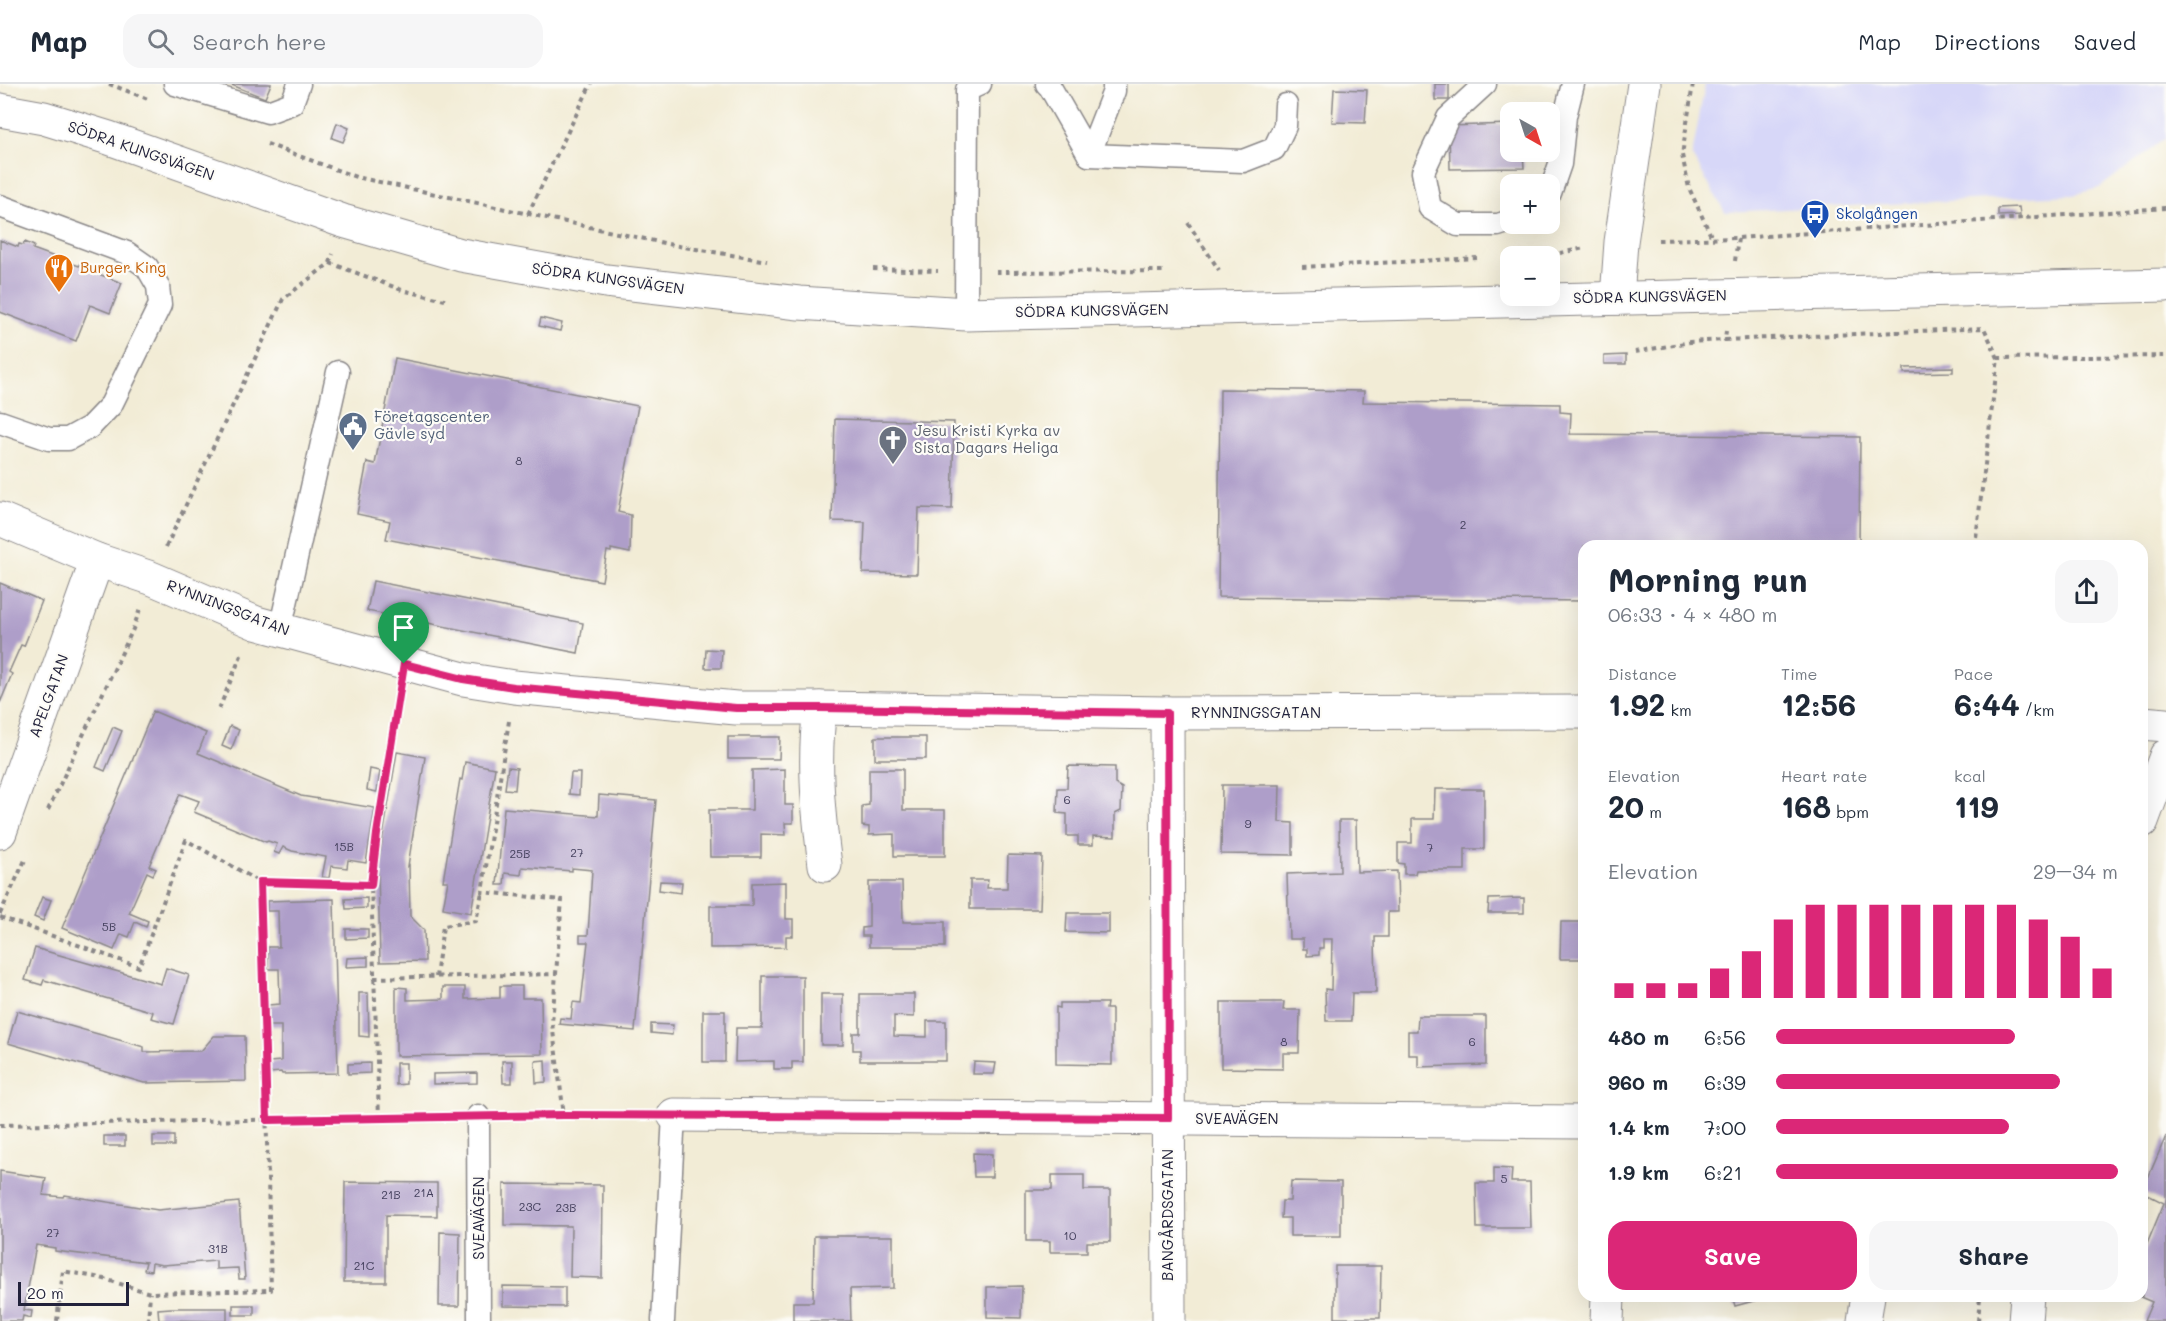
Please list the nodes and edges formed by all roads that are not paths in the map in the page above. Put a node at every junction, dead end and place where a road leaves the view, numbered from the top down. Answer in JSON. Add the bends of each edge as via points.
{"nodes":[{"id":1,"x":175,"y":84,"type":"edge"},
{"id":2,"x":299,"y":84,"type":"edge"},
{"id":3,"x":1047,"y":84,"type":"edge"},
{"id":4,"x":1114,"y":84,"type":"edge"},
{"id":5,"x":1485,"y":84,"type":"edge"},
{"id":6,"x":1574,"y":84,"type":"edge"},
{"id":7,"x":1644,"y":84,"type":"edge"},
{"id":8,"x":966,"y":86,"type":"edge"},
{"id":9,"x":0,"y":94,"type":"edge"},
{"id":10,"x":1286,"y":105,"type":"dead end"},
{"id":11,"x":0,"y":110,"type":"edge"},
{"id":12,"x":44,"y":118,"type":"junction"},
{"id":13,"x":1089,"y":155,"type":"junction"},
{"id":14,"x":1557,"y":174,"type":"edge"},
{"id":15,"x":0,"y":206,"type":"edge"},
{"id":16,"x":1500,"y":224,"type":"edge"},
{"id":17,"x":2166,"y":285,"type":"edge"},
{"id":18,"x":1617,"y":298,"type":"junction"},
{"id":19,"x":966,"y":314,"type":"junction"},
{"id":20,"x":339,"y":372,"type":"dead end"},
{"id":21,"x":0,"y":422,"type":"edge"},
{"id":22,"x":0,"y":519,"type":"edge"},
{"id":23,"x":98,"y":560,"type":"junction"},
{"id":24,"x":268,"y":627,"type":"junction"},
{"id":25,"x":820,"y":708,"type":"junction"},
{"id":26,"x":1578,"y":712,"type":"edge"},
{"id":27,"x":1167,"y":713,"type":"junction"},
{"id":28,"x":2148,"y":724,"type":"edge"},
{"id":29,"x":2166,"y":725,"type":"edge"},
{"id":30,"x":2166,"y":756,"type":"edge"},
{"id":31,"x":2148,"y":805,"type":"edge"},
{"id":32,"x":0,"y":832,"type":"edge"},
{"id":33,"x":825,"y":865,"type":"dead end"},
{"id":34,"x":674,"y":1115,"type":"joint"},
{"id":35,"x":478,"y":1116,"type":"road end"},
{"id":36,"x":1168,"y":1118,"type":"junction"},
{"id":37,"x":1578,"y":1122,"type":"edge"},
{"id":38,"x":1608,"y":1302,"type":"edge"},
{"id":39,"x":1867,"y":1302,"type":"edge"},
{"id":40,"x":2027,"y":1302,"type":"edge"},
{"id":41,"x":479,"y":1321,"type":"edge"},
{"id":42,"x":663,"y":1321,"type":"edge"},
{"id":43,"x":1169,"y":1321,"type":"edge"},
{"id":44,"x":1607,"y":1321,"type":"edge"},
{"id":45,"x":1864,"y":1321,"type":"edge"},
{"id":46,"x":2025,"y":1321,"type":"edge"}],
"edges":[{"from":1,"to":2,"type":"lane","via":[[268,112],[292,103]]},
{"from":3,"to":13,"type":"lane"},
{"from":4,"to":13,"type":"lane"},
{"from":5,"to":16,"type":"lane","via":[[1448,118],[1423,172],[1430,208],[1458,225]]},
{"from":6,"to":14,"type":"lane","via":[[1564,116]]},
{"from":7,"to":18,"type":"street"},
{"from":8,"to":19,"type":"lane"},
{"from":9,"to":12,"type":"street","name":"SÖDRA KUNGSVÄGEN"},
{"from":10,"to":13,"type":"lane","via":[[1286,126],[1274,149],[1243,161]]},
{"from":11,"to":12,"type":"street","name":"SÖDRA KUNGSVÄGEN"},
{"from":12,"to":19,"type":"street","name":"SÖDRA KUNGSVÄGEN","via":[[343,221],[461,255],[576,276],[799,303]]},
{"from":15,"to":21,"type":"lane","via":[[127,253],[147,267],[158,286],[160,304],[111,405],[90,427],[68,439],[49,439]]},
{"from":17,"to":18,"type":"street","name":"SÖDRA KUNGSVÄGEN"},
{"from":18,"to":19,"type":"street","name":"SÖDRA KUNGSVÄGEN"},
{"from":20,"to":24,"type":"lane"},
{"from":22,"to":23,"type":"street","name":"RYNNINGSGATAN"},
{"from":23,"to":24,"type":"street","name":"RYNNINGSGATAN"},
{"from":23,"to":32,"type":"street","name":"APELGATAN"},
{"from":24,"to":25,"type":"street","name":"RYNNINGSGATAN","via":[[463,679],[514,687],[736,708]]},
{"from":25,"to":27,"type":"street","name":"RYNNINGSGATAN"},
{"from":25,"to":33,"type":"street","via":[[816,789]]},
{"from":26,"to":27,"type":"street","name":"RYNNINGSGATAN"},
{"from":27,"to":36,"type":"street","name":"BANGÅRDSGATAN"},
{"from":28,"to":29,"type":"street"},
{"from":30,"to":31,"type":"street"},
{"from":34,"to":36,"type":"street","name":"SVEAVÄGEN"},
{"from":34,"to":42,"type":"lane"},
{"from":35,"to":41,"type":"lane","name":"SVEAVÄGEN"},
{"from":36,"to":37,"type":"street","name":"SVEAVÄGEN"},
{"from":36,"to":43,"type":"street","name":"BANGÅRDSGATAN"},
{"from":38,"to":44,"type":"street"},
{"from":39,"to":45,"type":"street"},
{"from":40,"to":46,"type":"street"}]}
